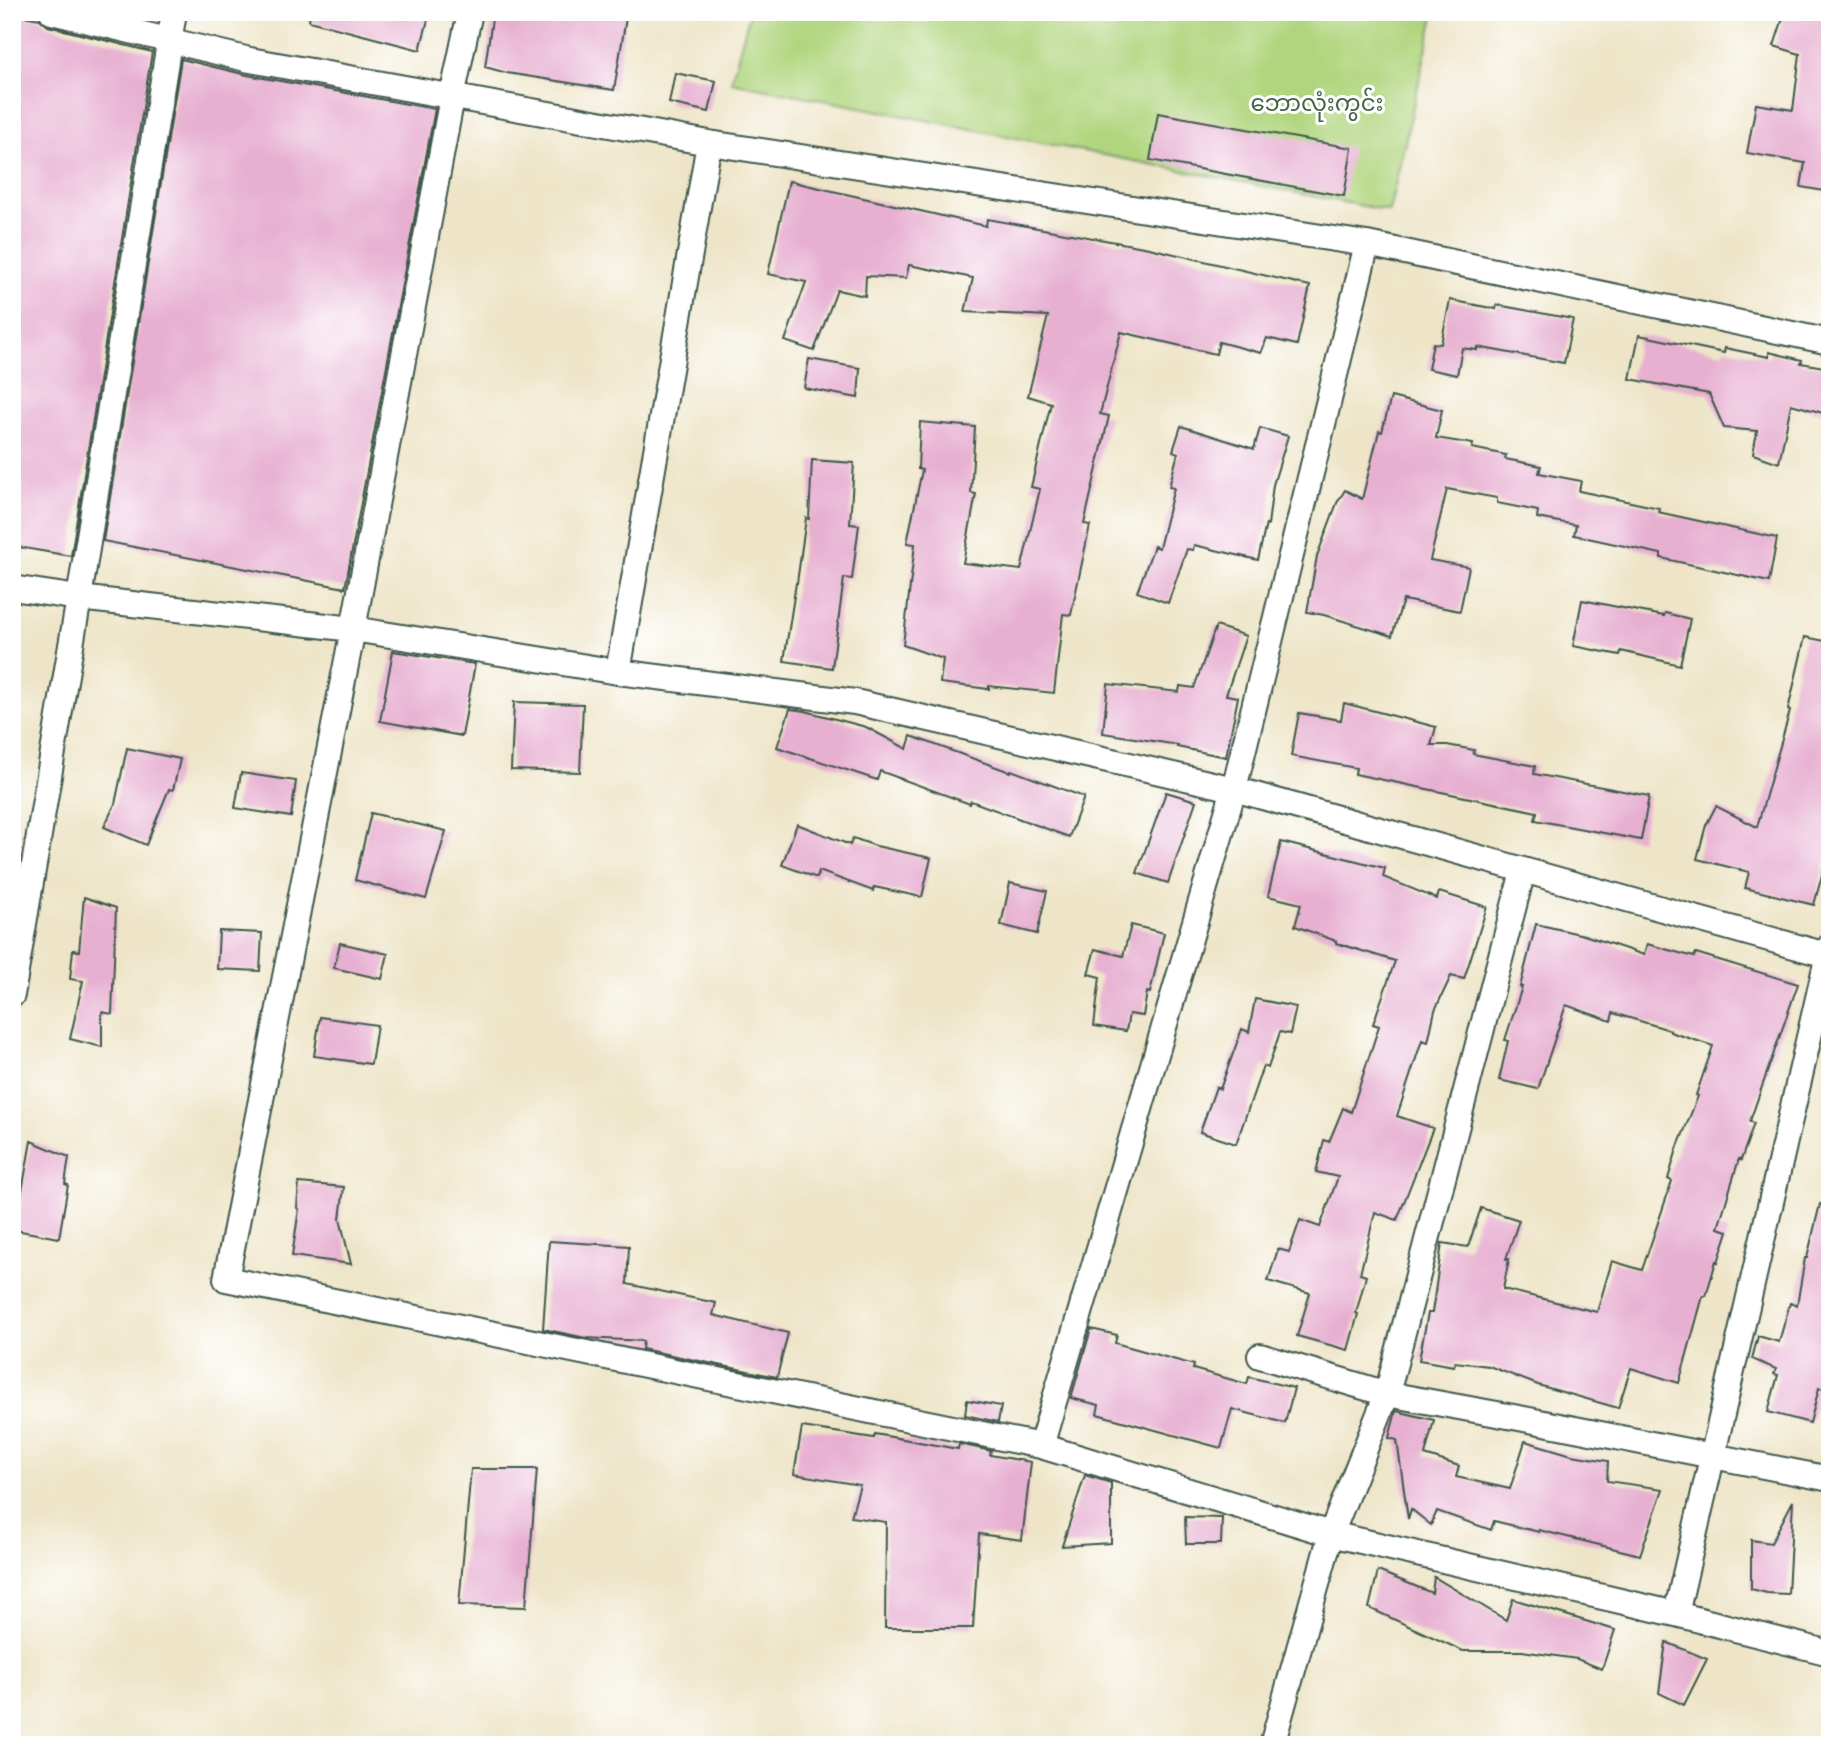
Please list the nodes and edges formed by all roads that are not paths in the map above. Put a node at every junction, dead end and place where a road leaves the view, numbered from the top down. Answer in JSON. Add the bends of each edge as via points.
{"nodes":[{"id":1,"x":51,"y":12,"type":"edge"},
{"id":2,"x":174,"y":12,"type":"edge"},
{"id":3,"x":470,"y":12,"type":"edge"},
{"id":4,"x":169,"y":40,"type":"junction"},
{"id":5,"x":452,"y":97,"type":"junction"},
{"id":6,"x":709,"y":143,"type":"junction"},
{"id":7,"x":1367,"y":244,"type":"junction"},
{"id":8,"x":1830,"y":342,"type":"edge"},
{"id":9,"x":12,"y":588,"type":"edge"},
{"id":10,"x":79,"y":598,"type":"junction"},
{"id":11,"x":353,"y":629,"type":"junction"},
{"id":12,"x":618,"y":672,"type":"junction"},
{"id":13,"x":1234,"y":789,"type":"junction"},
{"id":14,"x":1523,"y":871,"type":"junction"},
{"id":15,"x":1829,"y":952,"type":"edge"},
{"id":16,"x":12,"y":995,"type":"edge"},
{"id":17,"x":1260,"y":1356,"type":"dead end"},
{"id":18,"x":1387,"y":1394,"type":"junction"},
{"id":19,"x":1041,"y":1446,"type":"junction"},
{"id":20,"x":1713,"y":1455,"type":"junction"},
{"id":21,"x":1830,"y":1479,"type":"edge"},
{"id":22,"x":1331,"y":1534,"type":"junction"},
{"id":23,"x":1676,"y":1614,"type":"junction"},
{"id":24,"x":1830,"y":1653,"type":"edge"},
{"id":25,"x":1272,"y":1745,"type":"edge"}],
"edges":[{"from":1,"to":4,"type":"street"},
{"from":2,"to":4,"type":"street"},
{"from":3,"to":5,"type":"street"},
{"from":4,"to":5,"type":"street","via":[[250,60]]},
{"from":4,"to":10,"type":"street"},
{"from":5,"to":6,"type":"street"},
{"from":5,"to":11,"type":"street"},
{"from":6,"to":7,"type":"street"},
{"from":6,"to":12,"type":"street"},
{"from":7,"to":8,"type":"street"},
{"from":7,"to":13,"type":"street"},
{"from":9,"to":10,"type":"street"},
{"from":10,"to":11,"type":"street"},
{"from":10,"to":16,"type":"street"},
{"from":11,"to":12,"type":"street"},
{"from":11,"to":19,"type":"street","via":[[226,1279]]},
{"from":12,"to":13,"type":"street","via":[[855,702]]},
{"from":13,"to":14,"type":"street"},
{"from":13,"to":19,"type":"street"},
{"from":14,"to":15,"type":"street"},
{"from":14,"to":18,"type":"street"},
{"from":15,"to":20,"type":"street"},
{"from":17,"to":18,"type":"street"},
{"from":18,"to":20,"type":"street"},
{"from":18,"to":22,"type":"street"},
{"from":19,"to":22,"type":"street"},
{"from":20,"to":21,"type":"street"},
{"from":20,"to":23,"type":"street"},
{"from":22,"to":23,"type":"street"},
{"from":22,"to":25,"type":"street"},
{"from":23,"to":24,"type":"street"}]}
